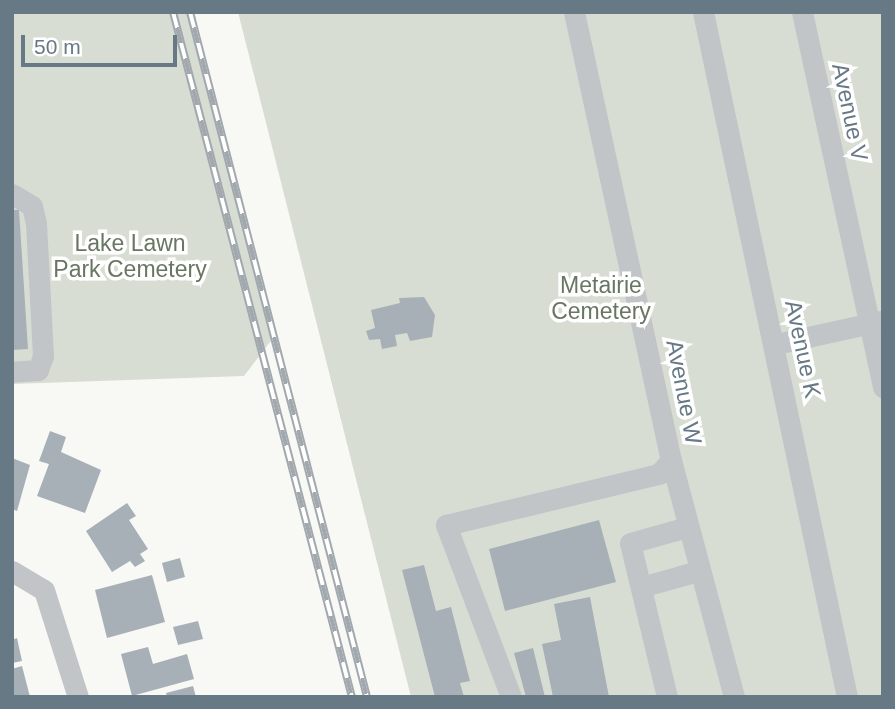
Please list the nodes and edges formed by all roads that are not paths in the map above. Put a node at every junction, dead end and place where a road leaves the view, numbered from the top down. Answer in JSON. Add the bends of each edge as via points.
{"nodes":[{"id":1,"x":574,"y":12,"type":"edge"},
{"id":2,"x":703,"y":12,"type":"edge"},
{"id":3,"x":802,"y":12,"type":"edge"},
{"id":4,"x":12,"y":194,"type":"edge"},
{"id":5,"x":876,"y":323,"type":"edge"},
{"id":6,"x":776,"y":344,"type":"junction"},
{"id":7,"x":12,"y":372,"type":"edge"},
{"id":8,"x":883,"y":387,"type":"edge"},
{"id":9,"x":671,"y":460,"type":"junction"},
{"id":10,"x":687,"y":527,"type":"junction"},
{"id":11,"x":12,"y":571,"type":"edge"},
{"id":12,"x":698,"y":571,"type":"junction"},
{"id":13,"x":642,"y":587,"type":"junction"},
{"id":14,"x":78,"y":697,"type":"edge"},
{"id":15,"x":511,"y":697,"type":"edge"},
{"id":16,"x":667,"y":697,"type":"edge"},
{"id":17,"x":734,"y":697,"type":"edge"},
{"id":18,"x":847,"y":697,"type":"edge"}],
"edges":[{"from":1,"to":9,"type":"street","name":"Avenue W"},
{"from":2,"to":6,"type":"street","name":"Avenue K"},
{"from":3,"to":5,"type":"street","name":"Avenue V"},
{"from":4,"to":7,"type":"street","via":[[32,206],[36,223],[43,356],[38,370]]},
{"from":5,"to":6,"type":"street"},
{"from":5,"to":8,"type":"street","name":"Avenue V"},
{"from":6,"to":18,"type":"street","name":"Avenue K"},
{"from":9,"to":10,"type":"street","name":"Avenue W"},
{"from":9,"to":15,"type":"street","via":[[659,474],[446,525]]},
{"from":10,"to":12,"type":"street","name":"Avenue W"},
{"from":10,"to":13,"type":"street","via":[[630,543]]},
{"from":11,"to":14,"type":"street","via":[[44,590]]},
{"from":12,"to":13,"type":"street"},
{"from":12,"to":17,"type":"street","name":"Avenue W"},
{"from":13,"to":16,"type":"street"}]}
